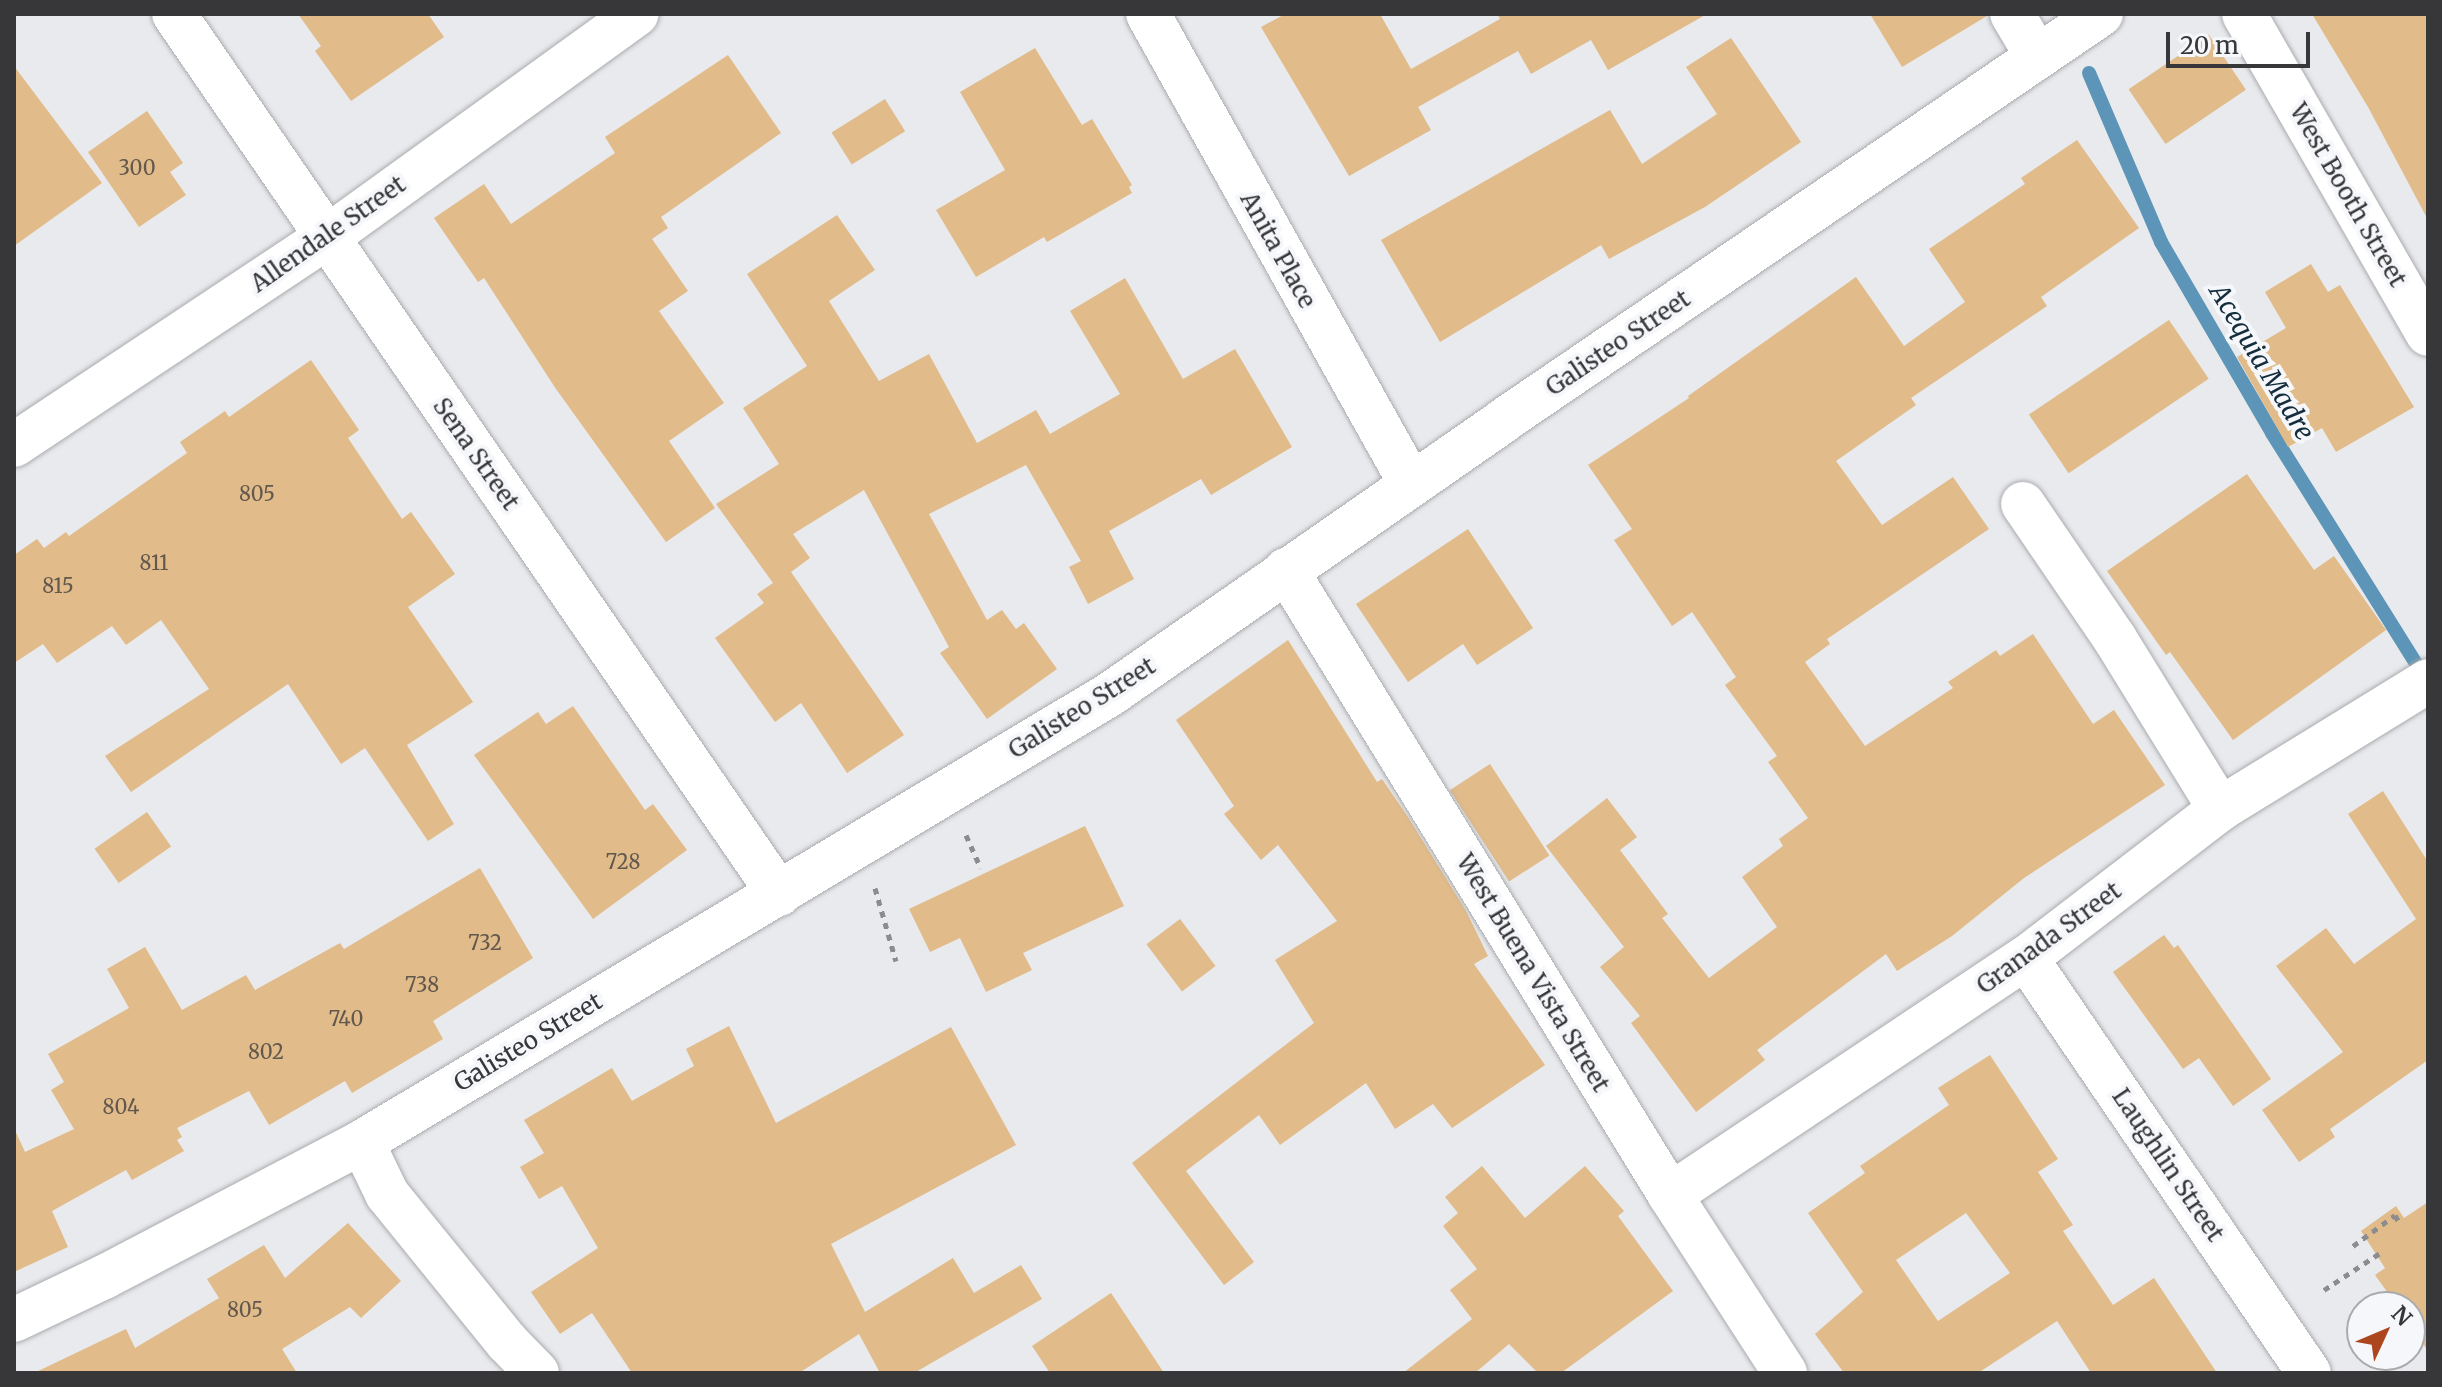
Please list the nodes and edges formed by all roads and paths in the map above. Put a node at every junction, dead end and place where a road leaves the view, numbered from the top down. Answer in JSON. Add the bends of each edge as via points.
{"nodes":[{"id":1,"x":174,"y":14,"type":"edge"},
{"id":2,"x":637,"y":14,"type":"edge"},
{"id":3,"x":1148,"y":14,"type":"edge"},
{"id":4,"x":2012,"y":14,"type":"edge"},
{"id":5,"x":2101,"y":14,"type":"edge"},
{"id":6,"x":2244,"y":14,"type":"edge"},
{"id":7,"x":2037,"y":56,"type":"junction"},
{"id":8,"x":326,"y":238,"type":"junction"},
{"id":9,"x":2428,"y":334,"type":"edge"},
{"id":10,"x":14,"y":445,"type":"edge"},
{"id":11,"x":1411,"y":484,"type":"junction"},
{"id":12,"x":2023,"y":504,"type":"dead end"},
{"id":13,"x":1286,"y":570,"type":"junction"},
{"id":14,"x":2428,"y":681,"type":"edge"},
{"id":15,"x":2220,"y":809,"type":"junction"},
{"id":16,"x":964,"y":830,"type":"dead end"},
{"id":17,"x":981,"y":868,"type":"dead end"},
{"id":18,"x":873,"y":883,"type":"dead end"},
{"id":19,"x":779,"y":894,"type":"junction"},
{"id":20,"x":2026,"y":958,"type":"junction"},
{"id":21,"x":896,"y":961,"type":"dead end"},
{"id":22,"x":362,"y":1142,"type":"junction"},
{"id":23,"x":1670,"y":1195,"type":"junction"},
{"id":24,"x":2399,"y":1222,"type":"dead end"},
{"id":25,"x":2353,"y":1246,"type":"dead end"},
{"id":26,"x":2383,"y":1251,"type":"dead end"},
{"id":27,"x":2324,"y":1290,"type":"dead end"},
{"id":28,"x":14,"y":1320,"type":"edge"},
{"id":29,"x":537,"y":1373,"type":"edge"},
{"id":30,"x":1785,"y":1373,"type":"edge"},
{"id":31,"x":2309,"y":1373,"type":"edge"}],
"edges":[{"from":1,"to":8,"type":"street","name":"Sena Street"},
{"from":2,"to":8,"type":"street","name":"Allendale Street"},
{"from":3,"to":11,"type":"street","name":"Anita Place"},
{"from":4,"to":7,"type":"street"},
{"from":5,"to":7,"type":"street","name":"Galisteo Street"},
{"from":6,"to":9,"type":"street","name":"West Booth Street"},
{"from":7,"to":11,"type":"street","name":"Galisteo Street"},
{"from":8,"to":10,"type":"street","name":"Allendale Street"},
{"from":8,"to":19,"type":"street","name":"Sena Street"},
{"from":11,"to":13,"type":"street","name":"Galisteo Street"},
{"from":12,"to":15,"type":"street","via":[[2115,639]]},
{"from":13,"to":19,"type":"street","name":"Galisteo Street","via":[[1109,695]]},
{"from":13,"to":23,"type":"street","name":"West Buena Vista Street"},
{"from":14,"to":15,"type":"street","name":"Granada Street"},
{"from":15,"to":20,"type":"street","name":"Granada Street"},
{"from":16,"to":17,"type":"path"},
{"from":18,"to":21,"type":"path"},
{"from":19,"to":22,"type":"street","name":"Galisteo Street"},
{"from":20,"to":23,"type":"street","name":"Granada Street"},
{"from":20,"to":31,"type":"street","name":"Laughlin Street"},
{"from":22,"to":28,"type":"street","name":"Galisteo Street"},
{"from":22,"to":29,"type":"street","via":[[387,1194]]},
{"from":23,"to":30,"type":"street","name":"West Buena Vista Street"},
{"from":24,"to":25,"type":"path","via":[[2395,1215]]},
{"from":26,"to":27,"type":"path"}]}
